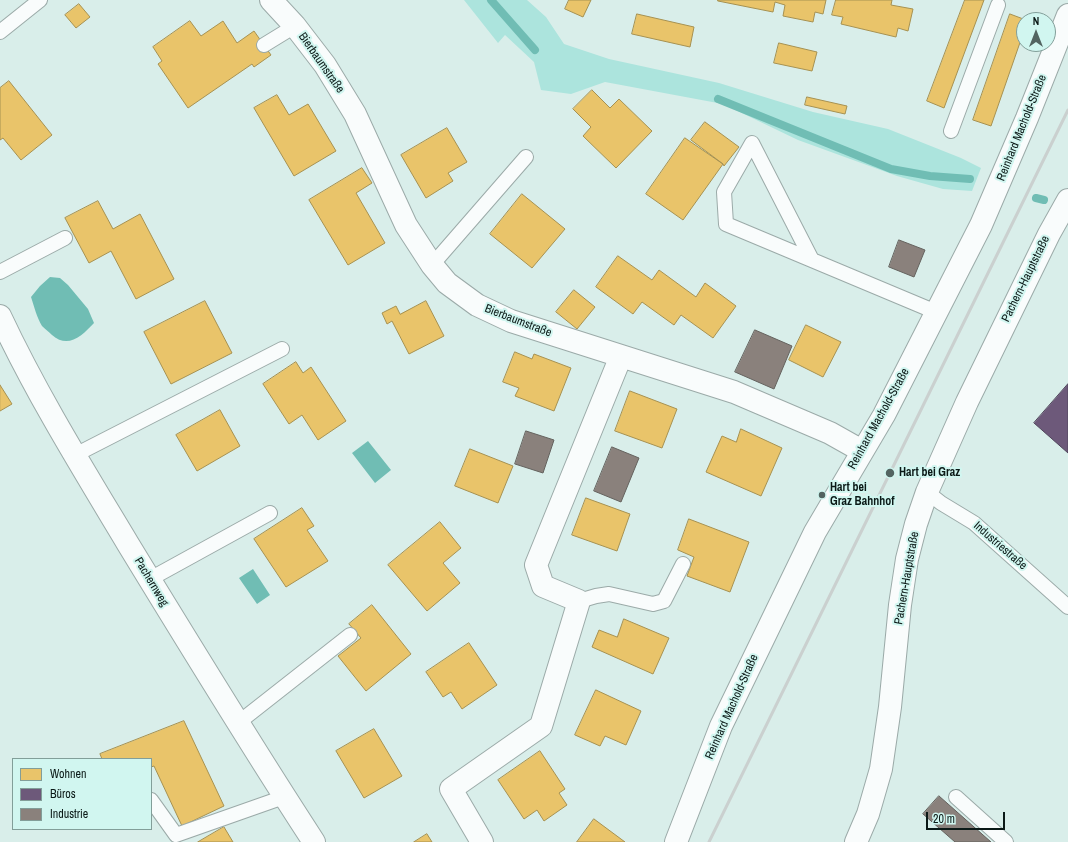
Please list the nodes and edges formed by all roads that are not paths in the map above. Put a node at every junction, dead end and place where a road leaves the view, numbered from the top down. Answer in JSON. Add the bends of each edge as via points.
{"nodes":[{"id":1,"x":40,"y":0,"type":"edge"},
{"id":2,"x":271,"y":0,"type":"edge"},
{"id":3,"x":998,"y":6,"type":"dead end"},
{"id":4,"x":1068,"y":15,"type":"edge"},
{"id":5,"x":295,"y":26,"type":"junction"},
{"id":6,"x":0,"y":32,"type":"edge"},
{"id":7,"x":264,"y":45,"type":"dead end"},
{"id":8,"x":952,"y":131,"type":"dead end"},
{"id":9,"x":526,"y":157,"type":"dead end"},
{"id":10,"x":1068,"y":200,"type":"edge"},
{"id":11,"x":65,"y":238,"type":"dead end"},
{"id":12,"x":812,"y":260,"type":"junction"},
{"id":13,"x":432,"y":264,"type":"junction"},
{"id":14,"x":0,"y":272,"type":"edge"},
{"id":15,"x":936,"y":312,"type":"junction"},
{"id":16,"x":0,"y":316,"type":"edge"},
{"id":17,"x":282,"y":348,"type":"dead end"},
{"id":18,"x":621,"y":356,"type":"junction"},
{"id":19,"x":862,"y":451,"type":"junction"},
{"id":20,"x":75,"y":455,"type":"junction"},
{"id":21,"x":927,"y":492,"type":"junction"},
{"id":22,"x":270,"y":514,"type":"dead end"},
{"id":23,"x":683,"y":564,"type":"dead end"},
{"id":24,"x":150,"y":580,"type":"junction"},
{"id":25,"x":579,"y":602,"type":"junction"},
{"id":26,"x":1068,"y":607,"type":"edge"},
{"id":27,"x":350,"y":635,"type":"dead end"},
{"id":28,"x":238,"y":723,"type":"junction"},
{"id":29,"x":284,"y":797,"type":"junction"},
{"id":30,"x":956,"y":797,"type":"dead end"},
{"id":31,"x":152,"y":801,"type":"edge"},
{"id":32,"x":314,"y":842,"type":"edge"},
{"id":33,"x":482,"y":842,"type":"edge"},
{"id":34,"x":676,"y":842,"type":"edge"},
{"id":35,"x":856,"y":842,"type":"edge"},
{"id":36,"x":1006,"y":842,"type":"edge"}],
"edges":[{"from":1,"to":6,"type":"lane"},
{"from":2,"to":5,"type":"street","name":"Bierbaumstraße"},
{"from":3,"to":8,"type":"lane"},
{"from":4,"to":15,"type":"street","name":"Reinhard Machold-Straße","via":[[981,225]]},
{"from":5,"to":7,"type":"lane"},
{"from":5,"to":13,"type":"street","name":"Bierbaumstraße","via":[[326,65],[355,114],[406,225]]},
{"from":9,"to":13,"type":"lane"},
{"from":10,"to":21,"type":"street","name":"Pachern-Hauptstraße","via":[[966,402]]},
{"from":11,"to":14,"type":"lane"},
{"from":12,"to":12,"type":"lane","via":[[726,224],[724,192],[752,143]]},
{"from":12,"to":15,"type":"lane"},
{"from":13,"to":18,"type":"street","name":"Bierbaumstraße","via":[[447,283],[477,305],[511,321]]},
{"from":15,"to":19,"type":"street","name":"Reinhard Machold-Straße","via":[[884,414]]},
{"from":16,"to":20,"type":"street","name":"Pachernweg"},
{"from":17,"to":20,"type":"lane"},
{"from":18,"to":19,"type":"street","name":"Bierbaumstraße","via":[[734,392],[830,433]]},
{"from":18,"to":25,"type":"street","via":[[536,565],[542,586]]},
{"from":19,"to":34,"type":"street","name":"Reinhard Machold-Straße","via":[[815,532],[721,726]]},
{"from":20,"to":24,"type":"street","name":"Pachernweg"},
{"from":21,"to":26,"type":"lane","name":"Industriestraße","via":[[974,523]]},
{"from":21,"to":35,"type":"street","name":"Pachern-Hauptstraße","via":[[907,559],[880,770],[868,814]]},
{"from":22,"to":24,"type":"lane"},
{"from":23,"to":25,"type":"lane","via":[[664,602],[653,604],[609,594]]},
{"from":24,"to":28,"type":"street","name":"Pachernweg"},
{"from":25,"to":33,"type":"street","via":[[541,726],[451,789]]},
{"from":27,"to":28,"type":"lane"},
{"from":28,"to":29,"type":"street","name":"Pachernweg"},
{"from":29,"to":31,"type":"lane","via":[[176,835]]},
{"from":29,"to":32,"type":"street","name":"Pachernweg"},
{"from":30,"to":36,"type":"lane"}]}
